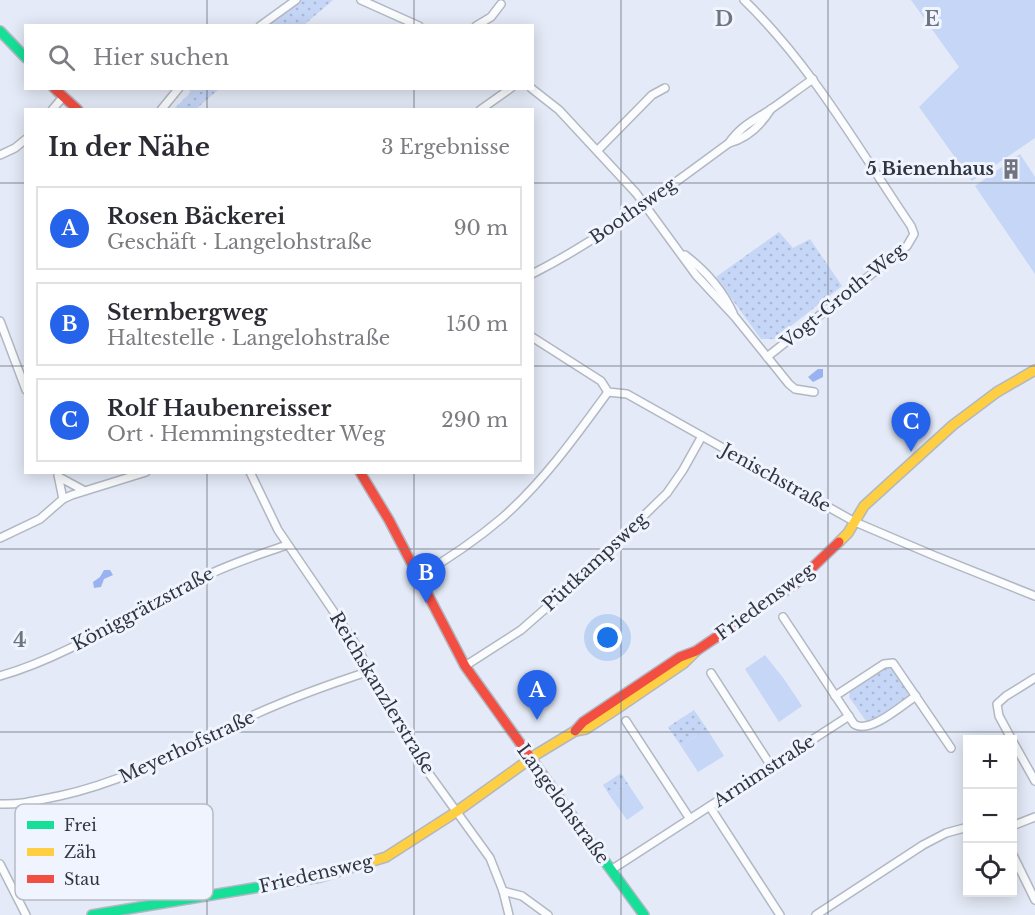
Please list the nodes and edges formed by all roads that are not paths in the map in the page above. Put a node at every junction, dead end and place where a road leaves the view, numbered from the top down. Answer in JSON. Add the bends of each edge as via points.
{"nodes":[{"id":1,"x":296,"y":0,"type":"edge"},
{"id":2,"x":361,"y":0,"type":"edge"},
{"id":3,"x":744,"y":0,"type":"edge"},
{"id":4,"x":501,"y":4,"type":"dead end"},
{"id":5,"x":263,"y":24,"type":"edge"},
{"id":6,"x":415,"y":24,"type":"edge"},
{"id":7,"x":479,"y":24,"type":"edge"},
{"id":8,"x":0,"y":31,"type":"edge"},
{"id":9,"x":24,"y":56,"type":"edge"},
{"id":10,"x":813,"y":79,"type":"junction"},
{"id":11,"x":665,"y":88,"type":"dead end"},
{"id":12,"x":56,"y":90,"type":"edge"},
{"id":13,"x":177,"y":90,"type":"edge"},
{"id":14,"x":508,"y":90,"type":"edge"},
{"id":15,"x":534,"y":90,"type":"edge"},
{"id":16,"x":63,"y":97,"type":"junction"},
{"id":17,"x":54,"y":108,"type":"edge"},
{"id":18,"x":76,"y":108,"type":"edge"},
{"id":19,"x":163,"y":108,"type":"edge"},
{"id":20,"x":483,"y":108,"type":"edge"},
{"id":21,"x":24,"y":141,"type":"edge"},
{"id":22,"x":598,"y":150,"type":"junction"},
{"id":23,"x":0,"y":156,"type":"edge"},
{"id":24,"x":644,"y":205,"type":"junction"},
{"id":25,"x":534,"y":273,"type":"edge"},
{"id":26,"x":0,"y":321,"type":"edge"},
{"id":27,"x":534,"y":338,"type":"edge"},
{"id":28,"x":767,"y":357,"type":"junction"},
{"id":29,"x":1035,"y":370,"type":"edge"},
{"id":30,"x":24,"y":385,"type":"edge"},
{"id":31,"x":608,"y":392,"type":"junction"},
{"id":32,"x":814,"y":392,"type":"dead end"},
{"id":33,"x":702,"y":436,"type":"junction"},
{"id":34,"x":141,"y":474,"type":"edge"},
{"id":35,"x":251,"y":474,"type":"edge"},
{"id":36,"x":361,"y":474,"type":"edge"},
{"id":37,"x":58,"y":475,"type":"edge"},
{"id":38,"x":83,"y":490,"type":"junction"},
{"id":39,"x":63,"y":499,"type":"junction"},
{"id":40,"x":855,"y":522,"type":"junction"},
{"id":41,"x":0,"y":538,"type":"edge"},
{"id":42,"x":287,"y":544,"type":"junction"},
{"id":43,"x":419,"y":576,"type":"junction"},
{"id":44,"x":1035,"y":596,"type":"edge"},
{"id":45,"x":783,"y":617,"type":"dead end"},
{"id":46,"x":465,"y":666,"type":"junction"},
{"id":47,"x":370,"y":671,"type":"junction"},
{"id":48,"x":711,"y":673,"type":"dead end"},
{"id":49,"x":0,"y":676,"type":"edge"},
{"id":50,"x":1035,"y":678,"type":"edge"},
{"id":51,"x":835,"y":696,"type":"junction"},
{"id":52,"x":916,"y":696,"type":"junction"},
{"id":53,"x":849,"y":716,"type":"junction"},
{"id":54,"x":626,"y":721,"type":"dead end"},
{"id":55,"x":1009,"y":735,"type":"edge"},
{"id":56,"x":951,"y":748,"type":"dead end"},
{"id":57,"x":1017,"y":749,"type":"edge"},
{"id":58,"x":531,"y":758,"type":"junction"},
{"id":59,"x":771,"y":766,"type":"junction"},
{"id":60,"x":1035,"y":781,"type":"edge"},
{"id":61,"x":0,"y":804,"type":"edge"},
{"id":62,"x":710,"y":807,"type":"junction"},
{"id":63,"x":456,"y":812,"type":"junction"},
{"id":64,"x":1035,"y":817,"type":"edge"},
{"id":65,"x":690,"y":819,"type":"junction"},
{"id":66,"x":1017,"y":824,"type":"edge"},
{"id":67,"x":963,"y":829,"type":"edge"},
{"id":68,"x":1017,"y":863,"type":"edge"},
{"id":69,"x":0,"y":864,"type":"edge"},
{"id":70,"x":611,"y":870,"type":"junction"},
{"id":71,"x":504,"y":891,"type":"junction"},
{"id":72,"x":15,"y":892,"type":"edge"},
{"id":73,"x":213,"y":895,"type":"edge"},
{"id":74,"x":19,"y":900,"type":"edge"},
{"id":75,"x":182,"y":900,"type":"edge"},
{"id":76,"x":1035,"y":900,"type":"edge"},
{"id":77,"x":27,"y":915,"type":"edge"},
{"id":78,"x":92,"y":915,"type":"edge"},
{"id":79,"x":509,"y":915,"type":"edge"},
{"id":80,"x":548,"y":915,"type":"edge"},
{"id":81,"x":644,"y":915,"type":"edge"},
{"id":82,"x":780,"y":915,"type":"edge"},
{"id":83,"x":816,"y":915,"type":"edge"}],
"edges":[{"from":1,"to":5,"type":"street"},
{"from":2,"to":6,"type":"street"},
{"from":3,"to":10,"type":"street","name":"Vogt-Groth-Weg"},
{"from":4,"to":7,"type":"street"},
{"from":8,"to":9,"type":"street"},
{"from":10,"to":24,"type":"street","name":"Boothsweg","via":[[771,109],[754,131],[729,143]]},
{"from":10,"to":28,"type":"street","name":"Vogt-Groth-Weg","via":[[914,234],[907,246]]},
{"from":11,"to":22,"type":"street","via":[[652,95]]},
{"from":12,"to":16,"type":"street"},
{"from":13,"to":19,"type":"street"},
{"from":14,"to":20,"type":"street"},
{"from":15,"to":22,"type":"street"},
{"from":16,"to":17,"type":"street"},
{"from":16,"to":18,"type":"street"},
{"from":21,"to":23,"type":"street"},
{"from":22,"to":24,"type":"street"},
{"from":24,"to":25,"type":"street","name":"Boothsweg"},
{"from":24,"to":28,"type":"street","via":[[696,275]]},
{"from":26,"to":30,"type":"street"},
{"from":27,"to":31,"type":"street","name":"Jenischstraße","via":[[601,381]]},
{"from":28,"to":32,"type":"street","via":[[795,389]]},
{"from":29,"to":40,"type":"street","name":"Friedensweg","via":[[997,392],[953,426],[864,506]]},
{"from":31,"to":33,"type":"street","name":"Jenischstraße","via":[[627,394]]},
{"from":31,"to":43,"type":"street","via":[[557,460],[503,517],[475,541]]},
{"from":33,"to":40,"type":"street","name":"Jenischstraße"},
{"from":33,"to":46,"type":"street","name":"Püttkampsweg","via":[[667,494],[521,630]]},
{"from":34,"to":38,"type":"street"},
{"from":35,"to":42,"type":"street","name":"Reichskanzlerstraße"},
{"from":36,"to":43,"type":"street","name":"Langelohstraße"},
{"from":37,"to":38,"type":"street"},
{"from":37,"to":39,"type":"street"},
{"from":38,"to":39,"type":"street"},
{"from":39,"to":41,"type":"street","via":[[40,519]]},
{"from":40,"to":44,"type":"street","name":"Jenischstraße"},
{"from":40,"to":58,"type":"street","name":"Friedensweg","via":[[840,543],[795,584],[594,723]]},
{"from":42,"to":47,"type":"street","name":"Reichskanzlerstraße"},
{"from":42,"to":49,"type":"street","name":"Königgrätzstraße","via":[[216,571],[54,656]]},
{"from":43,"to":46,"type":"street","name":"Langelohstraße"},
{"from":45,"to":51,"type":"street"},
{"from":46,"to":58,"type":"street","name":"Langelohstraße"},
{"from":47,"to":61,"type":"street","name":"Meyerhofstraße","via":[[264,711],[116,781],[30,802]]},
{"from":47,"to":63,"type":"street","name":"Reichskanzlerstraße","via":[[406,737]]},
{"from":48,"to":59,"type":"street"},
{"from":50,"to":55,"type":"street","via":[[997,704]]},
{"from":51,"to":52,"type":"street","via":[[888,663],[896,666]]},
{"from":51,"to":53,"type":"street"},
{"from":52,"to":53,"type":"street","via":[[866,728],[858,727]]},
{"from":52,"to":56,"type":"street"},
{"from":53,"to":59,"type":"street","name":"Arnimstraße"},
{"from":54,"to":65,"type":"street"},
{"from":57,"to":60,"type":"street"},
{"from":58,"to":63,"type":"street","name":"Friedensweg"},
{"from":58,"to":70,"type":"street","name":"Langelohstraße"},
{"from":59,"to":62,"type":"street","name":"Arnimstraße"},
{"from":62,"to":65,"type":"street","name":"Arnimstraße"},
{"from":62,"to":82,"type":"street"},
{"from":63,"to":71,"type":"street","name":"Reichskanzlerstraße","via":[[490,858]]},
{"from":63,"to":73,"type":"street","name":"Friedensweg","via":[[393,854],[372,862],[290,882]]},
{"from":64,"to":66,"type":"street"},
{"from":65,"to":70,"type":"street","name":"Arnimstraße"},
{"from":67,"to":83,"type":"street","via":[[923,845]]},
{"from":68,"to":76,"type":"street"},
{"from":69,"to":72,"type":"street"},
{"from":70,"to":81,"type":"street","name":"Langelohstraße"},
{"from":71,"to":79,"type":"street","name":"Reichskanzlerstraße"},
{"from":71,"to":80,"type":"street","via":[[522,896]]},
{"from":74,"to":77,"type":"street"},
{"from":75,"to":78,"type":"street","name":"Friedensweg"}]}
